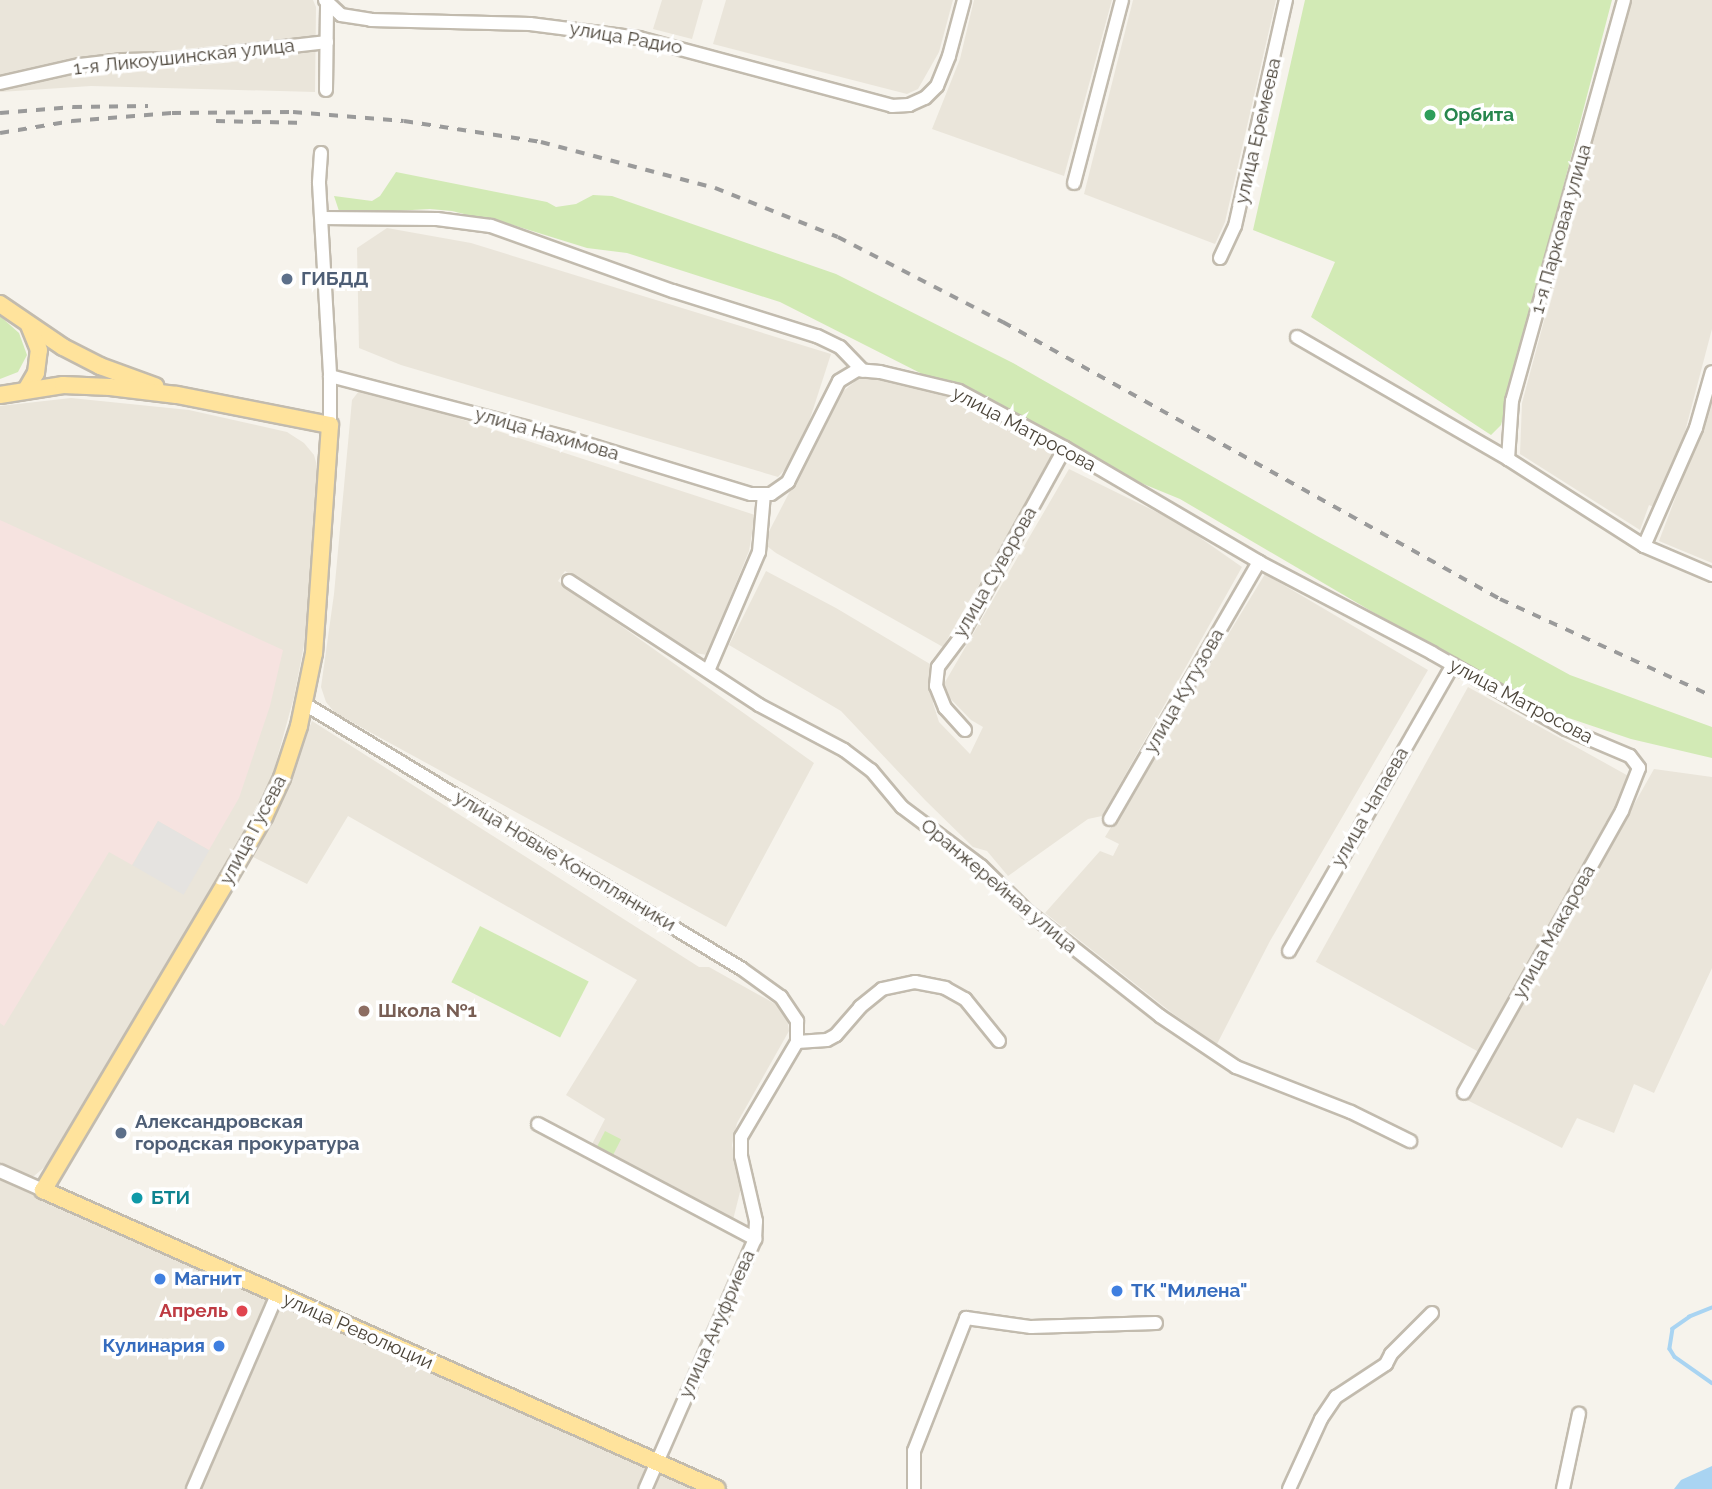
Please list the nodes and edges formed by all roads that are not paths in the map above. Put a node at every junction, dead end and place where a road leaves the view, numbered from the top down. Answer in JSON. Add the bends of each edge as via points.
{"nodes":[{"id":1,"x":964,"y":0,"type":"edge"},
{"id":2,"x":1122,"y":0,"type":"edge"},
{"id":3,"x":1286,"y":0,"type":"edge"},
{"id":4,"x":1624,"y":0,"type":"edge"},
{"id":5,"x":326,"y":2,"type":"edge"},
{"id":6,"x":327,"y":42,"type":"junction"},
{"id":7,"x":0,"y":83,"type":"edge"},
{"id":8,"x":326,"y":90,"type":"dead end"},
{"id":9,"x":321,"y":153,"type":"dead end"},
{"id":10,"x":1073,"y":183,"type":"dead end"},
{"id":11,"x":322,"y":218,"type":"junction"},
{"id":12,"x":1220,"y":258,"type":"dead end"},
{"id":13,"x":0,"y":304,"type":"edge"},
{"id":14,"x":29,"y":325,"type":"junction"},
{"id":15,"x":1297,"y":337,"type":"dead end"},
{"id":16,"x":863,"y":370,"type":"junction"},
{"id":17,"x":1712,"y":372,"type":"edge"},
{"id":18,"x":330,"y":376,"type":"junction"},
{"id":19,"x":26,"y":390,"type":"junction"},
{"id":20,"x":0,"y":394,"type":"edge"},
{"id":21,"x":177,"y":394,"type":"junction"},
{"id":22,"x":330,"y":425,"type":"junction"},
{"id":23,"x":1065,"y":448,"type":"junction"},
{"id":24,"x":1508,"y":459,"type":"junction"},
{"id":25,"x":764,"y":494,"type":"junction"},
{"id":26,"x":1644,"y":546,"type":"junction"},
{"id":27,"x":1259,"y":562,"type":"junction"},
{"id":28,"x":1712,"y":575,"type":"edge"},
{"id":29,"x":569,"y":582,"type":"dead end"},
{"id":30,"x":1453,"y":665,"type":"junction"},
{"id":31,"x":708,"y":671,"type":"junction"},
{"id":32,"x":303,"y":703,"type":"junction"},
{"id":33,"x":965,"y":730,"type":"dead end"},
{"id":34,"x":1639,"y":768,"type":"joint"},
{"id":35,"x":1110,"y":819,"type":"dead end"},
{"id":36,"x":1289,"y":951,"type":"dead end"},
{"id":37,"x":999,"y":1041,"type":"dead end"},
{"id":38,"x":797,"y":1042,"type":"junction"},
{"id":39,"x":1464,"y":1093,"type":"dead end"},
{"id":40,"x":538,"y":1124,"type":"dead end"},
{"id":41,"x":1410,"y":1141,"type":"dead end"},
{"id":42,"x":0,"y":1171,"type":"edge"},
{"id":43,"x":43,"y":1190,"type":"junction"},
{"id":44,"x":755,"y":1239,"type":"junction"},
{"id":45,"x":277,"y":1295,"type":"junction"},
{"id":46,"x":1432,"y":1313,"type":"dead end"},
{"id":47,"x":1156,"y":1323,"type":"dead end"},
{"id":48,"x":1579,"y":1414,"type":"dead end"},
{"id":49,"x":656,"y":1463,"type":"junction"},
{"id":50,"x":193,"y":1489,"type":"edge"},
{"id":51,"x":645,"y":1489,"type":"edge"},
{"id":52,"x":717,"y":1489,"type":"edge"},
{"id":53,"x":914,"y":1489,"type":"edge"},
{"id":54,"x":1289,"y":1489,"type":"edge"},
{"id":55,"x":1563,"y":1489,"type":"edge"}],
"edges":[{"from":1,"to":5,"type":"street","name":"улица Радио","via":[[937,86],[925,98],[892,106],[700,52],[600,30],[371,20],[341,15]]},
{"from":2,"to":10,"type":"street"},
{"from":3,"to":12,"type":"street","name":"улица Еремеева","via":[[1235,226]]},
{"from":4,"to":24,"type":"street","name":"1-я Парковая улица","via":[[1512,401]]},
{"from":5,"to":6,"type":"street"},
{"from":6,"to":7,"type":"street","name":"1-я Ликоушинская улица","via":[[80,65]]},
{"from":6,"to":8,"type":"street"},
{"from":9,"to":11,"type":"street"},
{"from":11,"to":16,"type":"street","via":[[437,219],[491,226],[817,336],[840,347]]},
{"from":11,"to":18,"type":"street"},
{"from":13,"to":14,"type":"main road"},
{"from":14,"to":19,"type":"main road","via":[[39,350],[36,373]]},
{"from":14,"to":21,"type":"main road","via":[[100,366]]},
{"from":15,"to":24,"type":"street"},
{"from":16,"to":23,"type":"street","name":"улица Матросова","via":[[959,391]]},
{"from":16,"to":25,"type":"street","via":[[839,381],[788,482]]},
{"from":17,"to":26,"type":"street","via":[[1696,428]]},
{"from":18,"to":22,"type":"street"},
{"from":18,"to":25,"type":"street","name":"улица Нахимова"},
{"from":19,"to":20,"type":"main road"},
{"from":19,"to":21,"type":"main road","via":[[63,386]]},
{"from":21,"to":22,"type":"main road"},
{"from":22,"to":32,"type":"main road","name":"улица Гусева","via":[[314,653]]},
{"from":23,"to":27,"type":"street","name":"улица Матросова"},
{"from":23,"to":33,"type":"street","name":"улица Суворова","via":[[960,638],[938,667],[936,686],[944,708]]},
{"from":24,"to":26,"type":"street"},
{"from":25,"to":31,"type":"street","via":[[759,552]]},
{"from":26,"to":28,"type":"street"},
{"from":27,"to":30,"type":"street","name":"улица Матросова"},
{"from":27,"to":35,"type":"street","name":"улица Кутузова"},
{"from":29,"to":31,"type":"street","name":"Оранжерейная улица"},
{"from":30,"to":34,"type":"street","name":"улица Матросова","via":[[1566,729],[1630,756]]},
{"from":30,"to":36,"type":"street","name":"улица Чапаева"},
{"from":31,"to":41,"type":"street","name":"Оранжерейная улица","via":[[871,770],[902,807],[981,866],[1038,920],[1160,1016],[1226,1060]]},
{"from":32,"to":38,"type":"street","name":"улица Новые Коноплянники","via":[[742,969],[781,997],[797,1021]]},
{"from":32,"to":43,"type":"main road","name":"улица Гусева","via":[[282,778],[264,817]]},
{"from":34,"to":39,"type":"street","name":"улица Макарова","via":[[1622,811]]},
{"from":37,"to":38,"type":"street","via":[[965,999],[945,988],[915,982],[882,989],[827,1040]]},
{"from":38,"to":44,"type":"street","name":"улица Ануфриева","via":[[741,1137]]},
{"from":40,"to":44,"type":"street"},
{"from":42,"to":43,"type":"street","name":"улица Революции"},
{"from":43,"to":45,"type":"main road","name":"улица Революции"},
{"from":44,"to":49,"type":"street","name":"улица Ануфриева"},
{"from":45,"to":49,"type":"main road","name":"улица Революции"},
{"from":45,"to":50,"type":"street"},
{"from":46,"to":54,"type":"street","via":[[1386,1364],[1336,1397]]},
{"from":47,"to":53,"type":"street","via":[[1031,1327],[966,1318],[914,1451]]},
{"from":48,"to":55,"type":"street"},
{"from":49,"to":51,"type":"street","name":"улица Ануфриева"},
{"from":49,"to":52,"type":"main road","name":"улица Революции"}]}
